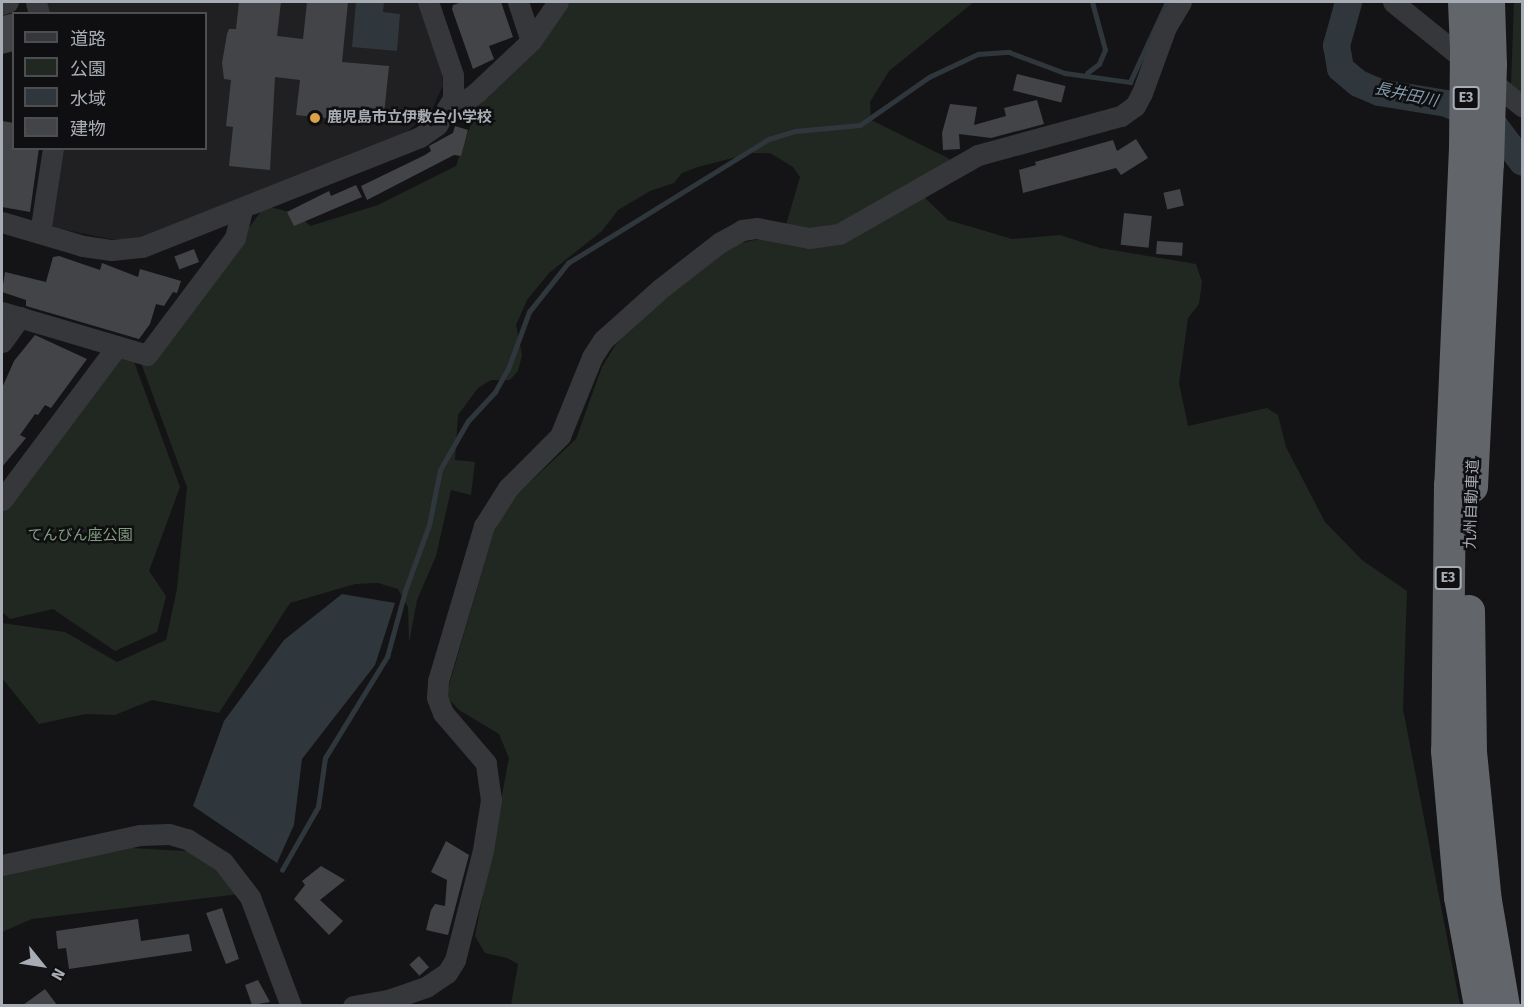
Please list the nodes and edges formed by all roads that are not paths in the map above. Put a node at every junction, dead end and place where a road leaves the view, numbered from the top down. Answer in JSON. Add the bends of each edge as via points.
{"nodes":[{"id":1,"x":8,"y":2,"type":"edge"},
{"id":2,"x":428,"y":2,"type":"edge"},
{"id":3,"x":518,"y":2,"type":"edge"},
{"id":4,"x":558,"y":2,"type":"edge"},
{"id":5,"x":1181,"y":2,"type":"edge"},
{"id":6,"x":1393,"y":2,"type":"edge"},
{"id":7,"x":1464,"y":2,"type":"edge"},
{"id":8,"x":1489,"y":2,"type":"edge"},
{"id":9,"x":2,"y":4,"type":"edge"},
{"id":10,"x":531,"y":41,"type":"junction"},
{"id":11,"x":1479,"y":56,"type":"junction"},
{"id":12,"x":1522,"y":106,"type":"edge"},
{"id":13,"x":446,"y":114,"type":"junction"},
{"id":14,"x":53,"y":150,"type":"edge"},
{"id":15,"x":1477,"y":156,"type":"junction"},
{"id":16,"x":242,"y":209,"type":"junction"},
{"id":17,"x":2,"y":222,"type":"edge"},
{"id":18,"x":40,"y":233,"type":"junction"},
{"id":19,"x":11,"y":314,"type":"edge"},
{"id":20,"x":2,"y":342,"type":"edge"},
{"id":21,"x":117,"y":346,"type":"junction"},
{"id":22,"x":2,"y":500,"type":"edge"},
{"id":23,"x":2,"y":865,"type":"edge"},
{"id":24,"x":391,"y":1003,"type":"edge"},
{"id":25,"x":291,"y":1005,"type":"edge"},
{"id":26,"x":353,"y":1005,"type":"edge"},
{"id":27,"x":1480,"y":1005,"type":"edge"},
{"id":28,"x":1504,"y":1005,"type":"edge"}],
"edges":[{"from":1,"to":9,"type":"street"},
{"from":2,"to":13,"type":"street","via":[[453,75],[453,98]]},
{"from":3,"to":10,"type":"street"},
{"from":4,"to":10,"type":"street"},
{"from":5,"to":24,"type":"street","via":[[1166,27],[1142,93],[1135,106],[1121,116],[978,155],[839,234],[809,238],[757,228],[742,230],[660,289],[603,340],[592,357],[560,436],[508,488],[484,526],[438,681],[437,697],[443,712],[486,763],[491,800],[483,850],[466,928],[447,973]]},
{"from":6,"to":12,"type":"street"},
{"from":7,"to":11,"type":"highway","name":"九州自動車道","number":"E3"},
{"from":8,"to":11,"type":"highway","name":"九州自動車道","number":"E3"},
{"from":10,"to":13,"type":"street","via":[[477,92]]},
{"from":11,"to":15,"type":"highway","name":"九州自動車道","number":"E3","bridge":true},
{"from":13,"to":16,"type":"street","via":[[437,126],[420,137]]},
{"from":14,"to":18,"type":"street"},
{"from":15,"to":27,"type":"highway","name":"九州自動車道","number":"E3","via":[[1450,485],[1447,751],[1460,897]]},
{"from":15,"to":28,"type":"highway","name":"九州自動車道","number":"E3","via":[[1468,641],[1471,752],[1485,901]]},
{"from":16,"to":18,"type":"street","via":[[142,247],[112,250]]},
{"from":16,"to":21,"type":"street","via":[[235,238],[147,355]]},
{"from":17,"to":18,"type":"street"},
{"from":19,"to":20,"type":"street"},
{"from":19,"to":21,"type":"street"},
{"from":21,"to":22,"type":"street"},
{"from":23,"to":25,"type":"street","via":[[140,835],[169,834],[187,839],[223,862],[250,897]]},
{"from":24,"to":26,"type":"street"}]}
